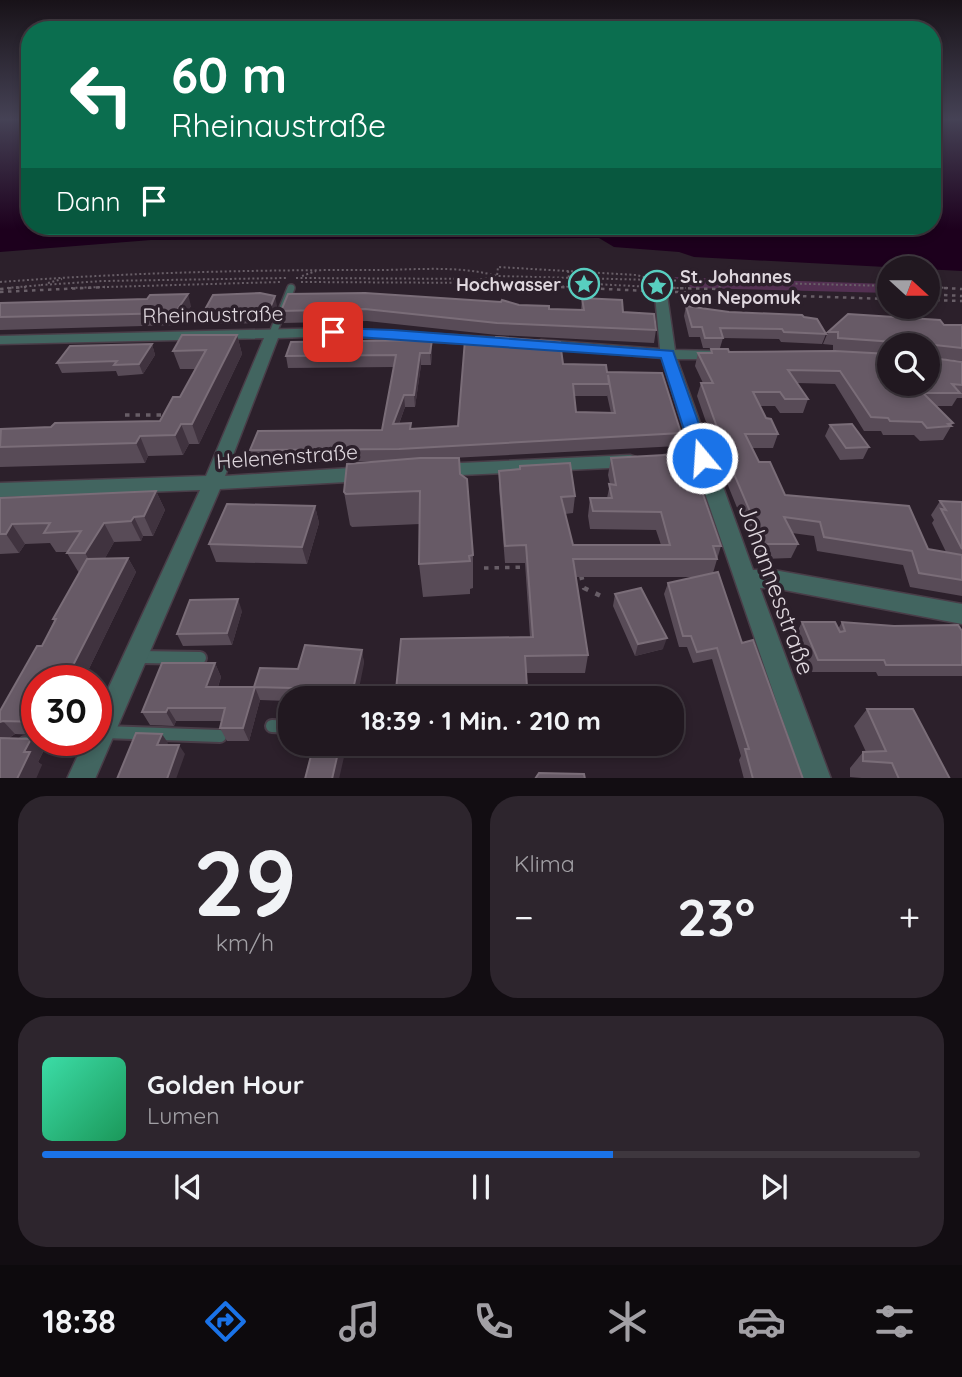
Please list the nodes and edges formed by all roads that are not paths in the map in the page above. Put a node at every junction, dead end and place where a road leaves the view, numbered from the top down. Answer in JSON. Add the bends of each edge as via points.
{"nodes":[{"id":1,"x":291,"y":288,"type":"dead end"},
{"id":2,"x":661,"y":289,"type":"road end"},
{"id":3,"x":273,"y":333,"type":"junction"},
{"id":4,"x":0,"y":340,"type":"edge"},
{"id":5,"x":667,"y":354,"type":"junction"},
{"id":6,"x":733,"y":355,"type":"edge"},
{"id":7,"x":702,"y":458,"type":"junction"},
{"id":8,"x":417,"y":471,"type":"edge"},
{"id":9,"x":390,"y":472,"type":"edge"},
{"id":10,"x":213,"y":483,"type":"junction"},
{"id":11,"x":0,"y":490,"type":"edge"},
{"id":12,"x":746,"y":579,"type":"junction"},
{"id":13,"x":962,"y":614,"type":"edge"},
{"id":14,"x":136,"y":657,"type":"junction"},
{"id":15,"x":200,"y":658,"type":"dead end"},
{"id":16,"x":112,"y":710,"type":"edge"},
{"id":17,"x":272,"y":726,"type":"dead end"},
{"id":18,"x":278,"y":726,"type":"edge"},
{"id":19,"x":220,"y":736,"type":"edge"},
{"id":20,"x":112,"y":739,"type":"edge"},
{"id":21,"x":15,"y":743,"type":"edge"},
{"id":22,"x":21,"y":743,"type":"edge"},
{"id":23,"x":91,"y":756,"type":"edge"},
{"id":24,"x":81,"y":778,"type":"edge"},
{"id":25,"x":817,"y":778,"type":"edge"}],
"edges":[{"from":1,"to":3,"type":"lane"},
{"from":2,"to":5,"type":"street","name":"Johannesstraße"},
{"from":3,"to":4,"type":"street","name":"Rheinaustraße"},
{"from":3,"to":5,"type":"street","name":"Rheinaustraße","via":[[367,333]]},
{"from":3,"to":10,"type":"street"},
{"from":5,"to":6,"type":"street","name":"Rheinaustraße"},
{"from":5,"to":7,"type":"street","name":"Johannesstraße"},
{"from":7,"to":8,"type":"street"},
{"from":7,"to":12,"type":"street","name":"Johannesstraße"},
{"from":9,"to":10,"type":"street","name":"Helenenstraße"},
{"from":10,"to":11,"type":"street","name":"Helenenstraße"},
{"from":10,"to":14,"type":"street"},
{"from":12,"to":13,"type":"street","via":[[774,579]]},
{"from":12,"to":25,"type":"street","name":"Johannesstraße"},
{"from":14,"to":15,"type":"lane"},
{"from":14,"to":16,"type":"street"},
{"from":17,"to":18,"type":"lane"},
{"from":19,"to":20,"type":"lane"},
{"from":21,"to":22,"type":"lane"},
{"from":23,"to":24,"type":"street"}]}
